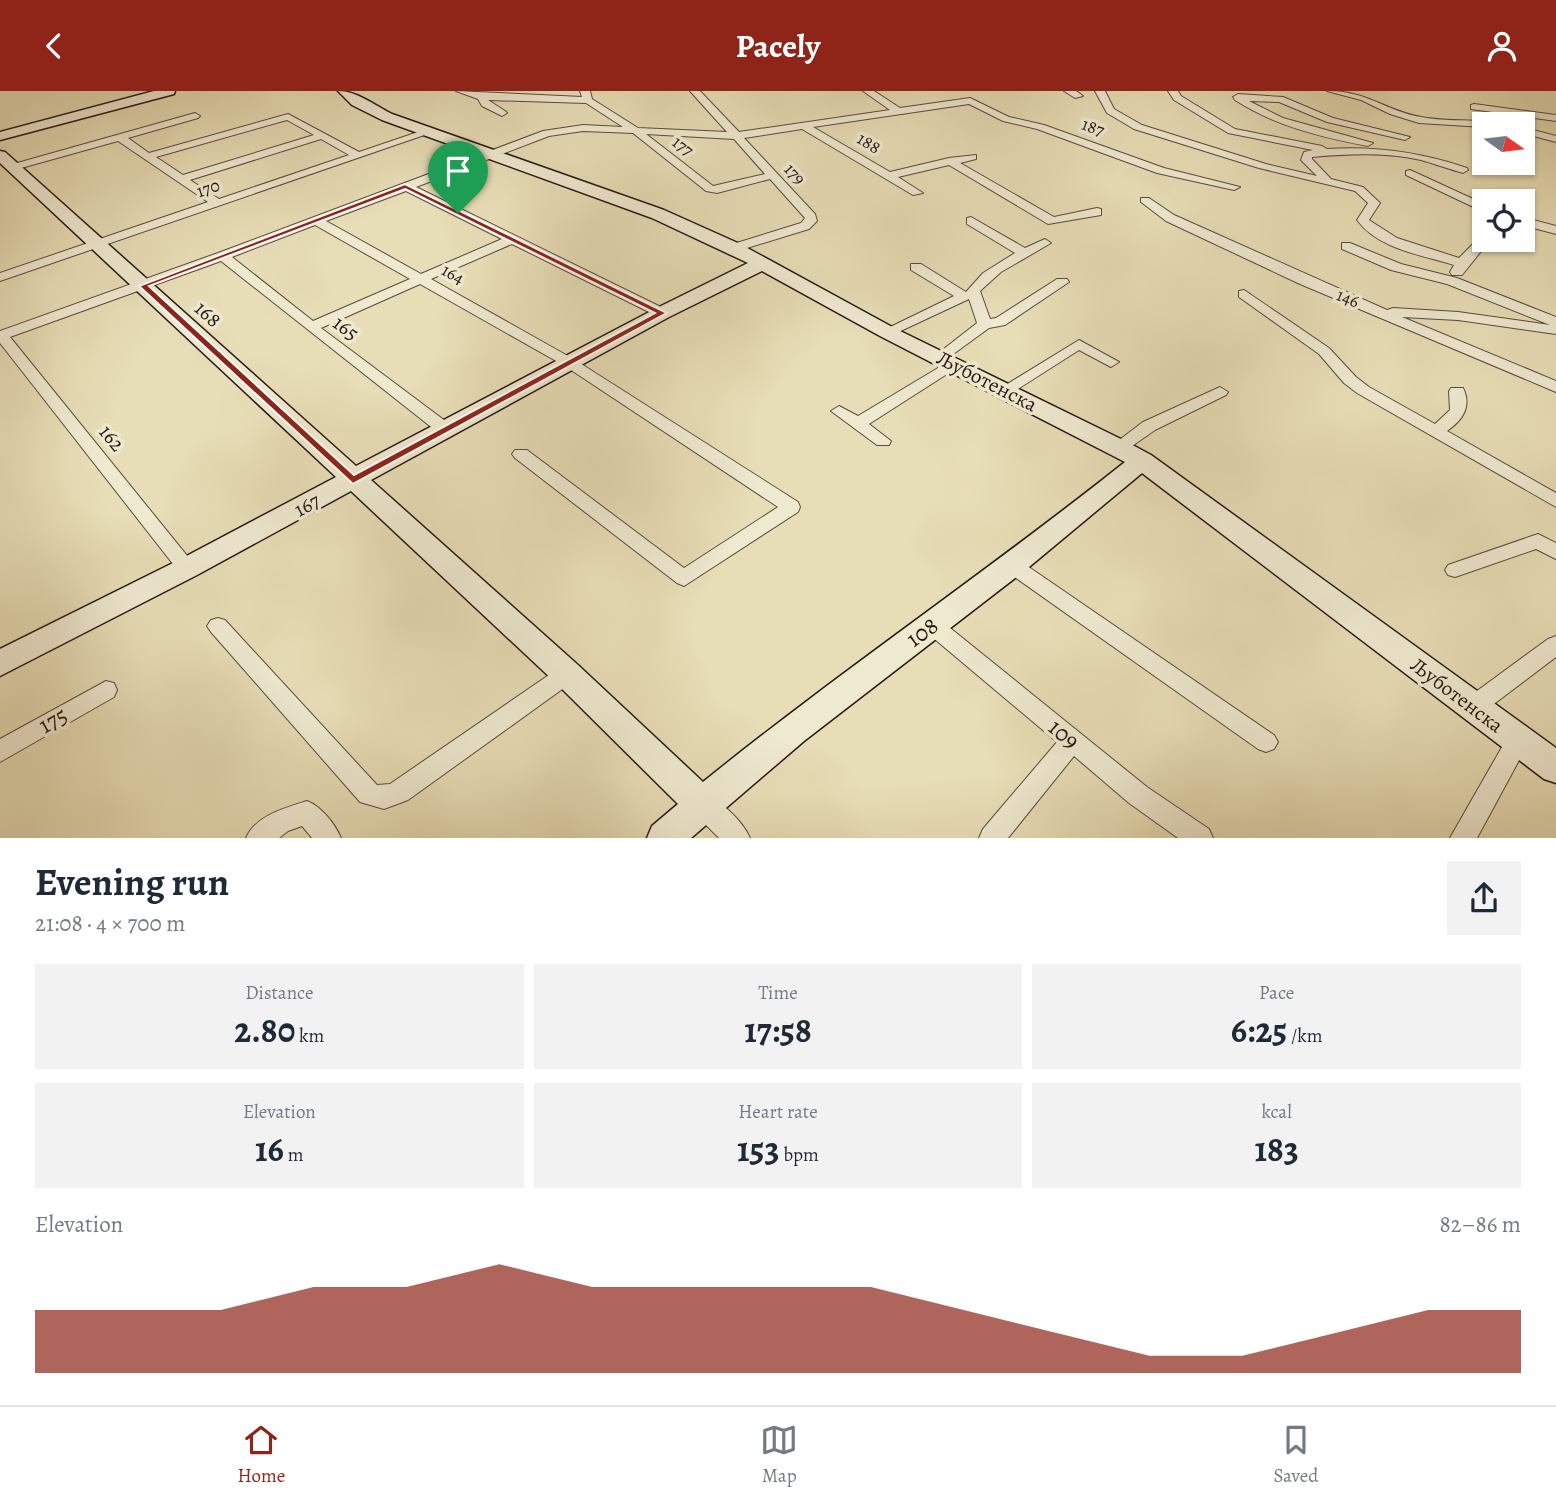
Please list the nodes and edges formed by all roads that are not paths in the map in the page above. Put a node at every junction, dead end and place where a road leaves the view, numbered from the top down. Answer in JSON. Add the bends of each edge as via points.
{"nodes":[{"id":1,"x":169,"y":91,"type":"edge"},
{"id":2,"x":461,"y":91,"type":"edge"},
{"id":3,"x":695,"y":91,"type":"edge"},
{"id":4,"x":868,"y":91,"type":"edge"},
{"id":5,"x":1100,"y":91,"type":"edge"},
{"id":6,"x":1173,"y":91,"type":"edge"},
{"id":7,"x":1332,"y":91,"type":"edge"},
{"id":8,"x":1236,"y":94,"type":"edge"},
{"id":9,"x":587,"y":96,"type":"edge"},
{"id":10,"x":351,"y":97,"type":"edge"},
{"id":11,"x":482,"y":97,"type":"junction"},
{"id":12,"x":1474,"y":107,"type":"dead end"},
{"id":13,"x":896,"y":110,"type":"junction"},
{"id":14,"x":502,"y":113,"type":"dead end"},
{"id":15,"x":195,"y":116,"type":"dead end"},
{"id":16,"x":1556,"y":118,"type":"edge"},
{"id":17,"x":1472,"y":123,"type":"edge"},
{"id":18,"x":802,"y":125,"type":"junction"},
{"id":19,"x":635,"y":129,"type":"junction"},
{"id":20,"x":428,"y":132,"type":"junction"},
{"id":21,"x":1535,"y":133,"type":"edge"},
{"id":22,"x":733,"y":135,"type":"junction"},
{"id":23,"x":0,"y":136,"type":"edge"},
{"id":24,"x":322,"y":137,"type":"junction"},
{"id":25,"x":1405,"y":137,"type":"dead end"},
{"id":26,"x":119,"y":138,"type":"junction"},
{"id":27,"x":1556,"y":139,"type":"edge"},
{"id":28,"x":1390,"y":150,"type":"junction"},
{"id":29,"x":1334,"y":152,"type":"junction"},
{"id":30,"x":488,"y":154,"type":"junction"},
{"id":31,"x":149,"y":156,"type":"junction"},
{"id":32,"x":359,"y":156,"type":"junction"},
{"id":33,"x":972,"y":157,"type":"dead end"},
{"id":34,"x":7,"y":161,"type":"edge"},
{"id":35,"x":949,"y":162,"type":"junction"},
{"id":36,"x":1463,"y":170,"type":"dead end"},
{"id":37,"x":1410,"y":173,"type":"dead end"},
{"id":38,"x":772,"y":175,"type":"junction"},
{"id":39,"x":888,"y":176,"type":"junction"},
{"id":40,"x":181,"y":179,"type":"junction"},
{"id":41,"x":1328,"y":180,"type":"junction"},
{"id":42,"x":405,"y":186,"type":"junction"},
{"id":43,"x":1234,"y":187,"type":"dead end"},
{"id":44,"x":917,"y":193,"type":"dead end"},
{"id":45,"x":1145,"y":200,"type":"dead end"},
{"id":46,"x":1472,"y":202,"type":"edge"},
{"id":47,"x":217,"y":204,"type":"junction"},
{"id":48,"x":1097,"y":212,"type":"dead end"},
{"id":49,"x":315,"y":220,"type":"junction"},
{"id":50,"x":971,"y":221,"type":"dead end"},
{"id":51,"x":1535,"y":224,"type":"edge"},
{"id":52,"x":1556,"y":230,"type":"edge"},
{"id":53,"x":512,"y":239,"type":"junction"},
{"id":54,"x":1045,"y":243,"type":"dead end"},
{"id":55,"x":97,"y":244,"type":"junction"},
{"id":56,"x":1346,"y":246,"type":"dead end"},
{"id":57,"x":733,"y":248,"type":"junction"},
{"id":58,"x":1473,"y":252,"type":"edge"},
{"id":59,"x":1024,"y":254,"type":"junction"},
{"id":60,"x":223,"y":256,"type":"junction"},
{"id":61,"x":1462,"y":263,"type":"junction"},
{"id":62,"x":761,"y":264,"type":"junction"},
{"id":63,"x":916,"y":267,"type":"dead end"},
{"id":64,"x":0,"y":277,"type":"edge"},
{"id":65,"x":422,"y":278,"type":"junction"},
{"id":66,"x":1451,"y":281,"type":"junction"},
{"id":67,"x":1062,"y":282,"type":"dead end"},
{"id":68,"x":144,"y":286,"type":"junction"},
{"id":69,"x":1244,"y":294,"type":"dead end"},
{"id":70,"x":1383,"y":312,"type":"junction"},
{"id":71,"x":662,"y":313,"type":"junction"},
{"id":72,"x":1554,"y":320,"type":"edge"},
{"id":73,"x":985,"y":324,"type":"junction"},
{"id":74,"x":311,"y":327,"type":"junction"},
{"id":75,"x":887,"y":332,"type":"junction"},
{"id":76,"x":0,"y":336,"type":"edge"},
{"id":77,"x":947,"y":361,"type":"junction"},
{"id":78,"x":1111,"y":362,"type":"dead end"},
{"id":79,"x":570,"y":363,"type":"junction"},
{"id":80,"x":1556,"y":387,"type":"edge"},
{"id":81,"x":1004,"y":391,"type":"junction"},
{"id":82,"x":1457,"y":391,"type":"dead end"},
{"id":83,"x":1220,"y":392,"type":"dead end"},
{"id":84,"x":839,"y":411,"type":"dead end"},
{"id":85,"x":859,"y":423,"type":"junction"},
{"id":86,"x":446,"y":430,"type":"junction"},
{"id":87,"x":1436,"y":431,"type":"junction"},
{"id":88,"x":883,"y":441,"type":"dead end"},
{"id":89,"x":521,"y":454,"type":"dead end"},
{"id":90,"x":1130,"y":454,"type":"junction"},
{"id":91,"x":353,"y":480,"type":"junction"},
{"id":92,"x":1556,"y":501,"type":"edge"},
{"id":93,"x":1556,"y":552,"type":"edge"},
{"id":94,"x":1013,"y":566,"type":"junction"},
{"id":95,"x":187,"y":568,"type":"junction"},
{"id":96,"x":1455,"y":571,"type":"dead end"},
{"id":97,"x":932,"y":625,"type":"junction"},
{"id":98,"x":218,"y":626,"type":"dead end"},
{"id":99,"x":1556,"y":645,"type":"edge"},
{"id":100,"x":0,"y":663,"type":"edge"},
{"id":101,"x":567,"y":674,"type":"junction"},
{"id":102,"x":106,"y":690,"type":"dead end"},
{"id":103,"x":1474,"y":706,"type":"junction"},
{"id":104,"x":1518,"y":740,"type":"junction"},
{"id":105,"x":1072,"y":741,"type":"junction"},
{"id":106,"x":1266,"y":741,"type":"dead end"},
{"id":107,"x":0,"y":751,"type":"edge"},
{"id":108,"x":1556,"y":768,"type":"edge"},
{"id":109,"x":702,"y":804,"type":"junction"},
{"id":110,"x":259,"y":838,"type":"edge"},
{"id":111,"x":328,"y":838,"type":"edge"},
{"id":112,"x":665,"y":838,"type":"edge"},
{"id":113,"x":737,"y":838,"type":"edge"},
{"id":114,"x":992,"y":838,"type":"edge"},
{"id":115,"x":1200,"y":838,"type":"edge"},
{"id":116,"x":1463,"y":838,"type":"edge"}],
"edges":[{"from":1,"to":23,"type":"street"},
{"from":2,"to":11,"type":"street"},
{"from":3,"to":22,"type":"street","name":"179"},
{"from":4,"to":13,"type":"street","name":"188"},
{"from":5,"to":41,"type":"street","via":[[1110,111],[1138,127],[1263,166]]},
{"from":6,"to":29,"type":"street","via":[[1177,98],[1233,131]]},
{"from":7,"to":17,"type":"street","via":[[1419,120]]},
{"from":8,"to":25,"type":"street","via":[[1280,99],[1330,120]]},
{"from":8,"to":28,"type":"street","via":[[1258,111]]},
{"from":9,"to":11,"type":"street"},
{"from":9,"to":19,"type":"street","name":"177"},
{"from":10,"to":20,"type":"street","name":"Љуботенска"},
{"from":11,"to":14,"type":"street","via":[[485,104]]},
{"from":12,"to":16,"type":"street"},
{"from":13,"to":18,"type":"street","name":"187"},
{"from":13,"to":43,"type":"street","name":"187","via":[[973,101],[1006,119],[1161,171]]},
{"from":15,"to":26,"type":"street"},
{"from":18,"to":22,"type":"street","name":"187"},
{"from":18,"to":39,"type":"street","name":"188"},
{"from":19,"to":22,"type":"street","name":"187"},
{"from":19,"to":30,"type":"street","name":"187","via":[[568,129]]},
{"from":19,"to":38,"type":"street","name":"177","via":[[710,189]]},
{"from":20,"to":30,"type":"street","name":"Љуботенска"},
{"from":20,"to":32,"type":"street","name":"170"},
{"from":21,"to":27,"type":"street"},
{"from":22,"to":38,"type":"street","name":"179"},
{"from":24,"to":31,"type":"street","via":[[292,118],[283,118]]},
{"from":24,"to":32,"type":"street"},
{"from":24,"to":40,"type":"street"},
{"from":26,"to":31,"type":"street"},
{"from":26,"to":34,"type":"street"},
{"from":28,"to":29,"type":"street"},
{"from":28,"to":36,"type":"street"},
{"from":29,"to":41,"type":"street","via":[[1306,156],[1310,167]]},
{"from":30,"to":42,"type":"street","name":"187"},
{"from":30,"to":57,"type":"street","name":"Љуботенска","via":[[658,215]]},
{"from":31,"to":40,"type":"street"},
{"from":32,"to":47,"type":"street","name":"170"},
{"from":33,"to":35,"type":"street"},
{"from":34,"to":55,"type":"street","name":"168"},
{"from":35,"to":39,"type":"street"},
{"from":35,"to":48,"type":"street","via":[[1052,221]]},
{"from":37,"to":46,"type":"street"},
{"from":38,"to":57,"type":"street","name":"179","via":[[811,221]]},
{"from":39,"to":44,"type":"street","name":"188"},
{"from":40,"to":47,"type":"street"},
{"from":41,"to":61,"type":"street","via":[[1369,196],[1374,203],[1363,220],[1373,231]]},
{"from":42,"to":49,"type":"street","name":"187"},
{"from":42,"to":53,"type":"street"},
{"from":45,"to":70,"type":"street","name":"146","via":[[1170,218]]},
{"from":47,"to":55,"type":"street","name":"170"},
{"from":49,"to":60,"type":"street","name":"187"},
{"from":49,"to":65,"type":"street","name":"164"},
{"from":50,"to":59,"type":"street"},
{"from":51,"to":52,"type":"street"},
{"from":53,"to":65,"type":"street"},
{"from":53,"to":71,"type":"street"},
{"from":54,"to":59,"type":"street"},
{"from":55,"to":64,"type":"street","name":"170"},
{"from":55,"to":68,"type":"street","name":"168"},
{"from":56,"to":66,"type":"street","via":[[1396,267]]},
{"from":57,"to":62,"type":"street","name":"Љуботенска"},
{"from":58,"to":61,"type":"street"},
{"from":59,"to":73,"type":"street","via":[[973,291]]},
{"from":60,"to":68,"type":"street","name":"187"},
{"from":60,"to":74,"type":"street","name":"165"},
{"from":61,"to":66,"type":"street"},
{"from":62,"to":71,"type":"street","name":"167"},
{"from":62,"to":75,"type":"street","name":"Љуботенска"},
{"from":63,"to":75,"type":"street","via":[[964,296]]},
{"from":65,"to":74,"type":"street"},
{"from":65,"to":79,"type":"street","name":"164"},
{"from":66,"to":72,"type":"street"},
{"from":67,"to":73,"type":"street","via":[[1000,322]]},
{"from":68,"to":76,"type":"street","name":"187"},
{"from":68,"to":91,"type":"street","name":"168"},
{"from":69,"to":87,"type":"street","via":[[1324,351],[1350,380]]},
{"from":70,"to":72,"type":"street"},
{"from":70,"to":80,"type":"street","name":"146"},
{"from":71,"to":79,"type":"street","name":"167"},
{"from":73,"to":77,"type":"street"},
{"from":74,"to":86,"type":"street","name":"165"},
{"from":75,"to":77,"type":"street","name":"Љуботенска"},
{"from":76,"to":95,"type":"street","name":"162"},
{"from":77,"to":81,"type":"street","name":"Љуботенска"},
{"from":77,"to":85,"type":"street"},
{"from":78,"to":81,"type":"street","via":[[1079,344]]},
{"from":79,"to":86,"type":"street","name":"167"},
{"from":79,"to":89,"type":"street","name":"164","via":[[791,507],[684,578]]},
{"from":81,"to":90,"type":"street","name":"Љуботенска"},
{"from":82,"to":87,"type":"street","via":[[1462,401],[1458,412]]},
{"from":83,"to":90,"type":"street","via":[[1149,426]]},
{"from":84,"to":85,"type":"street"},
{"from":85,"to":88,"type":"street"},
{"from":86,"to":91,"type":"street","name":"167"},
{"from":87,"to":92,"type":"street"},
{"from":90,"to":94,"type":"street","name":"108"},
{"from":90,"to":103,"type":"street","name":"Љуботенска"},
{"from":91,"to":95,"type":"street","name":"167"},
{"from":91,"to":101,"type":"street"},
{"from":93,"to":96,"type":"street","via":[[1538,541]]},
{"from":94,"to":97,"type":"street","name":"108"},
{"from":94,"to":106,"type":"street"},
{"from":95,"to":100,"type":"street","name":"167"},
{"from":97,"to":105,"type":"street","name":"109"},
{"from":97,"to":109,"type":"street","name":"108"},
{"from":98,"to":101,"type":"street","via":[[369,794],[382,799],[389,799]]},
{"from":99,"to":103,"type":"street"},
{"from":101,"to":109,"type":"street"},
{"from":102,"to":107,"type":"street","name":"175"},
{"from":103,"to":104,"type":"street","name":"Љуботенска"},
{"from":104,"to":108,"type":"street","name":"Љуботенска"},
{"from":104,"to":116,"type":"street"},
{"from":105,"to":114,"type":"street"},
{"from":105,"to":115,"type":"street","name":"109"},
{"from":109,"to":112,"type":"street","name":"108"},
{"from":109,"to":113,"type":"street"},
{"from":110,"to":111,"type":"street","via":[[281,821],[307,813]]}]}
